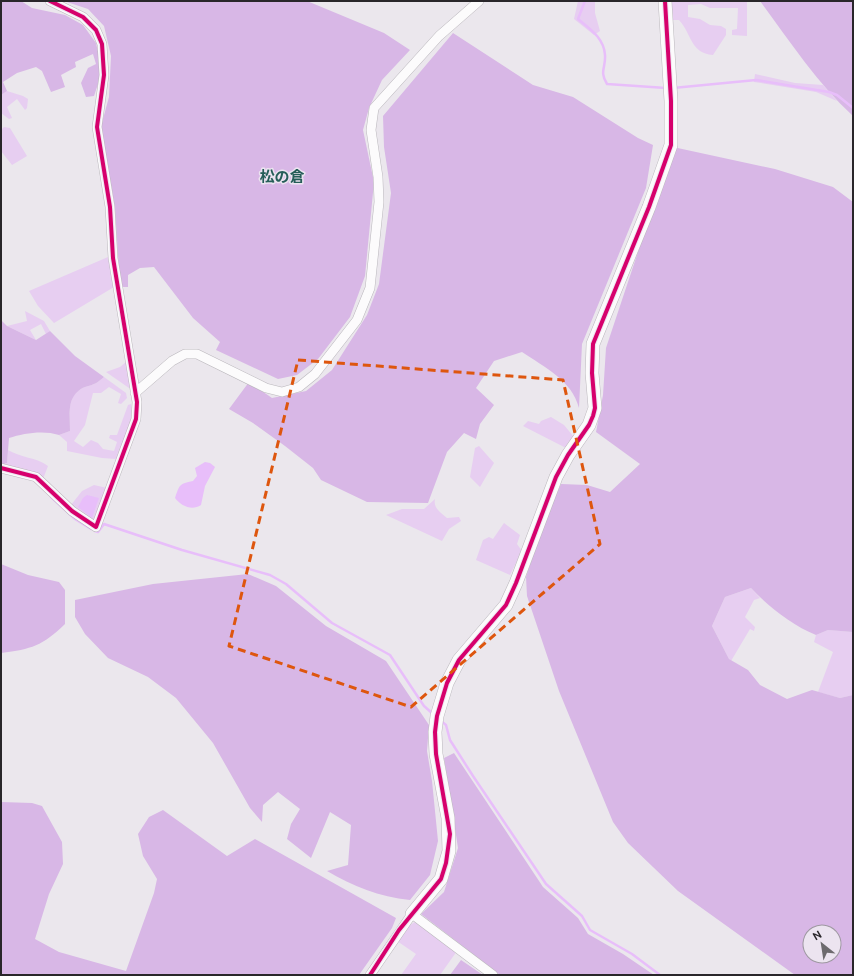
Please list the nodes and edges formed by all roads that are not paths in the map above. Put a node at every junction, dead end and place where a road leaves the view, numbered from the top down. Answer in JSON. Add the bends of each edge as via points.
{"nodes":[{"id":1,"x":50,"y":1,"type":"edge"},
{"id":2,"x":479,"y":1,"type":"edge"},
{"id":3,"x":665,"y":1,"type":"edge"},
{"id":4,"x":135,"y":394,"type":"junction"},
{"id":5,"x":1,"y":468,"type":"edge"},
{"id":6,"x":412,"y":914,"type":"junction"},
{"id":7,"x":370,"y":975,"type":"edge"},
{"id":8,"x":493,"y":975,"type":"edge"}],
"edges":[{"from":1,"to":4,"type":"street","via":[[83,17],[96,30],[102,44],[104,75],[96,127],[110,207],[113,258]]},
{"from":2,"to":4,"type":"street","via":[[439,36],[374,108],[371,130],[379,202],[370,288],[356,320],[315,374],[299,387],[282,392],[266,388],[207,358],[191,353],[172,361]]},
{"from":3,"to":6,"type":"street","via":[[672,101],[671,145],[649,207],[593,344],[593,416],[556,477],[506,605],[459,660],[446,683],[435,732],[436,754],[448,818],[449,851],[441,879]]},
{"from":4,"to":5,"type":"street","via":[[136,419],[133,432],[96,527],[72,511],[36,477]]},
{"from":6,"to":7,"type":"street"},
{"from":6,"to":8,"type":"street"}]}
